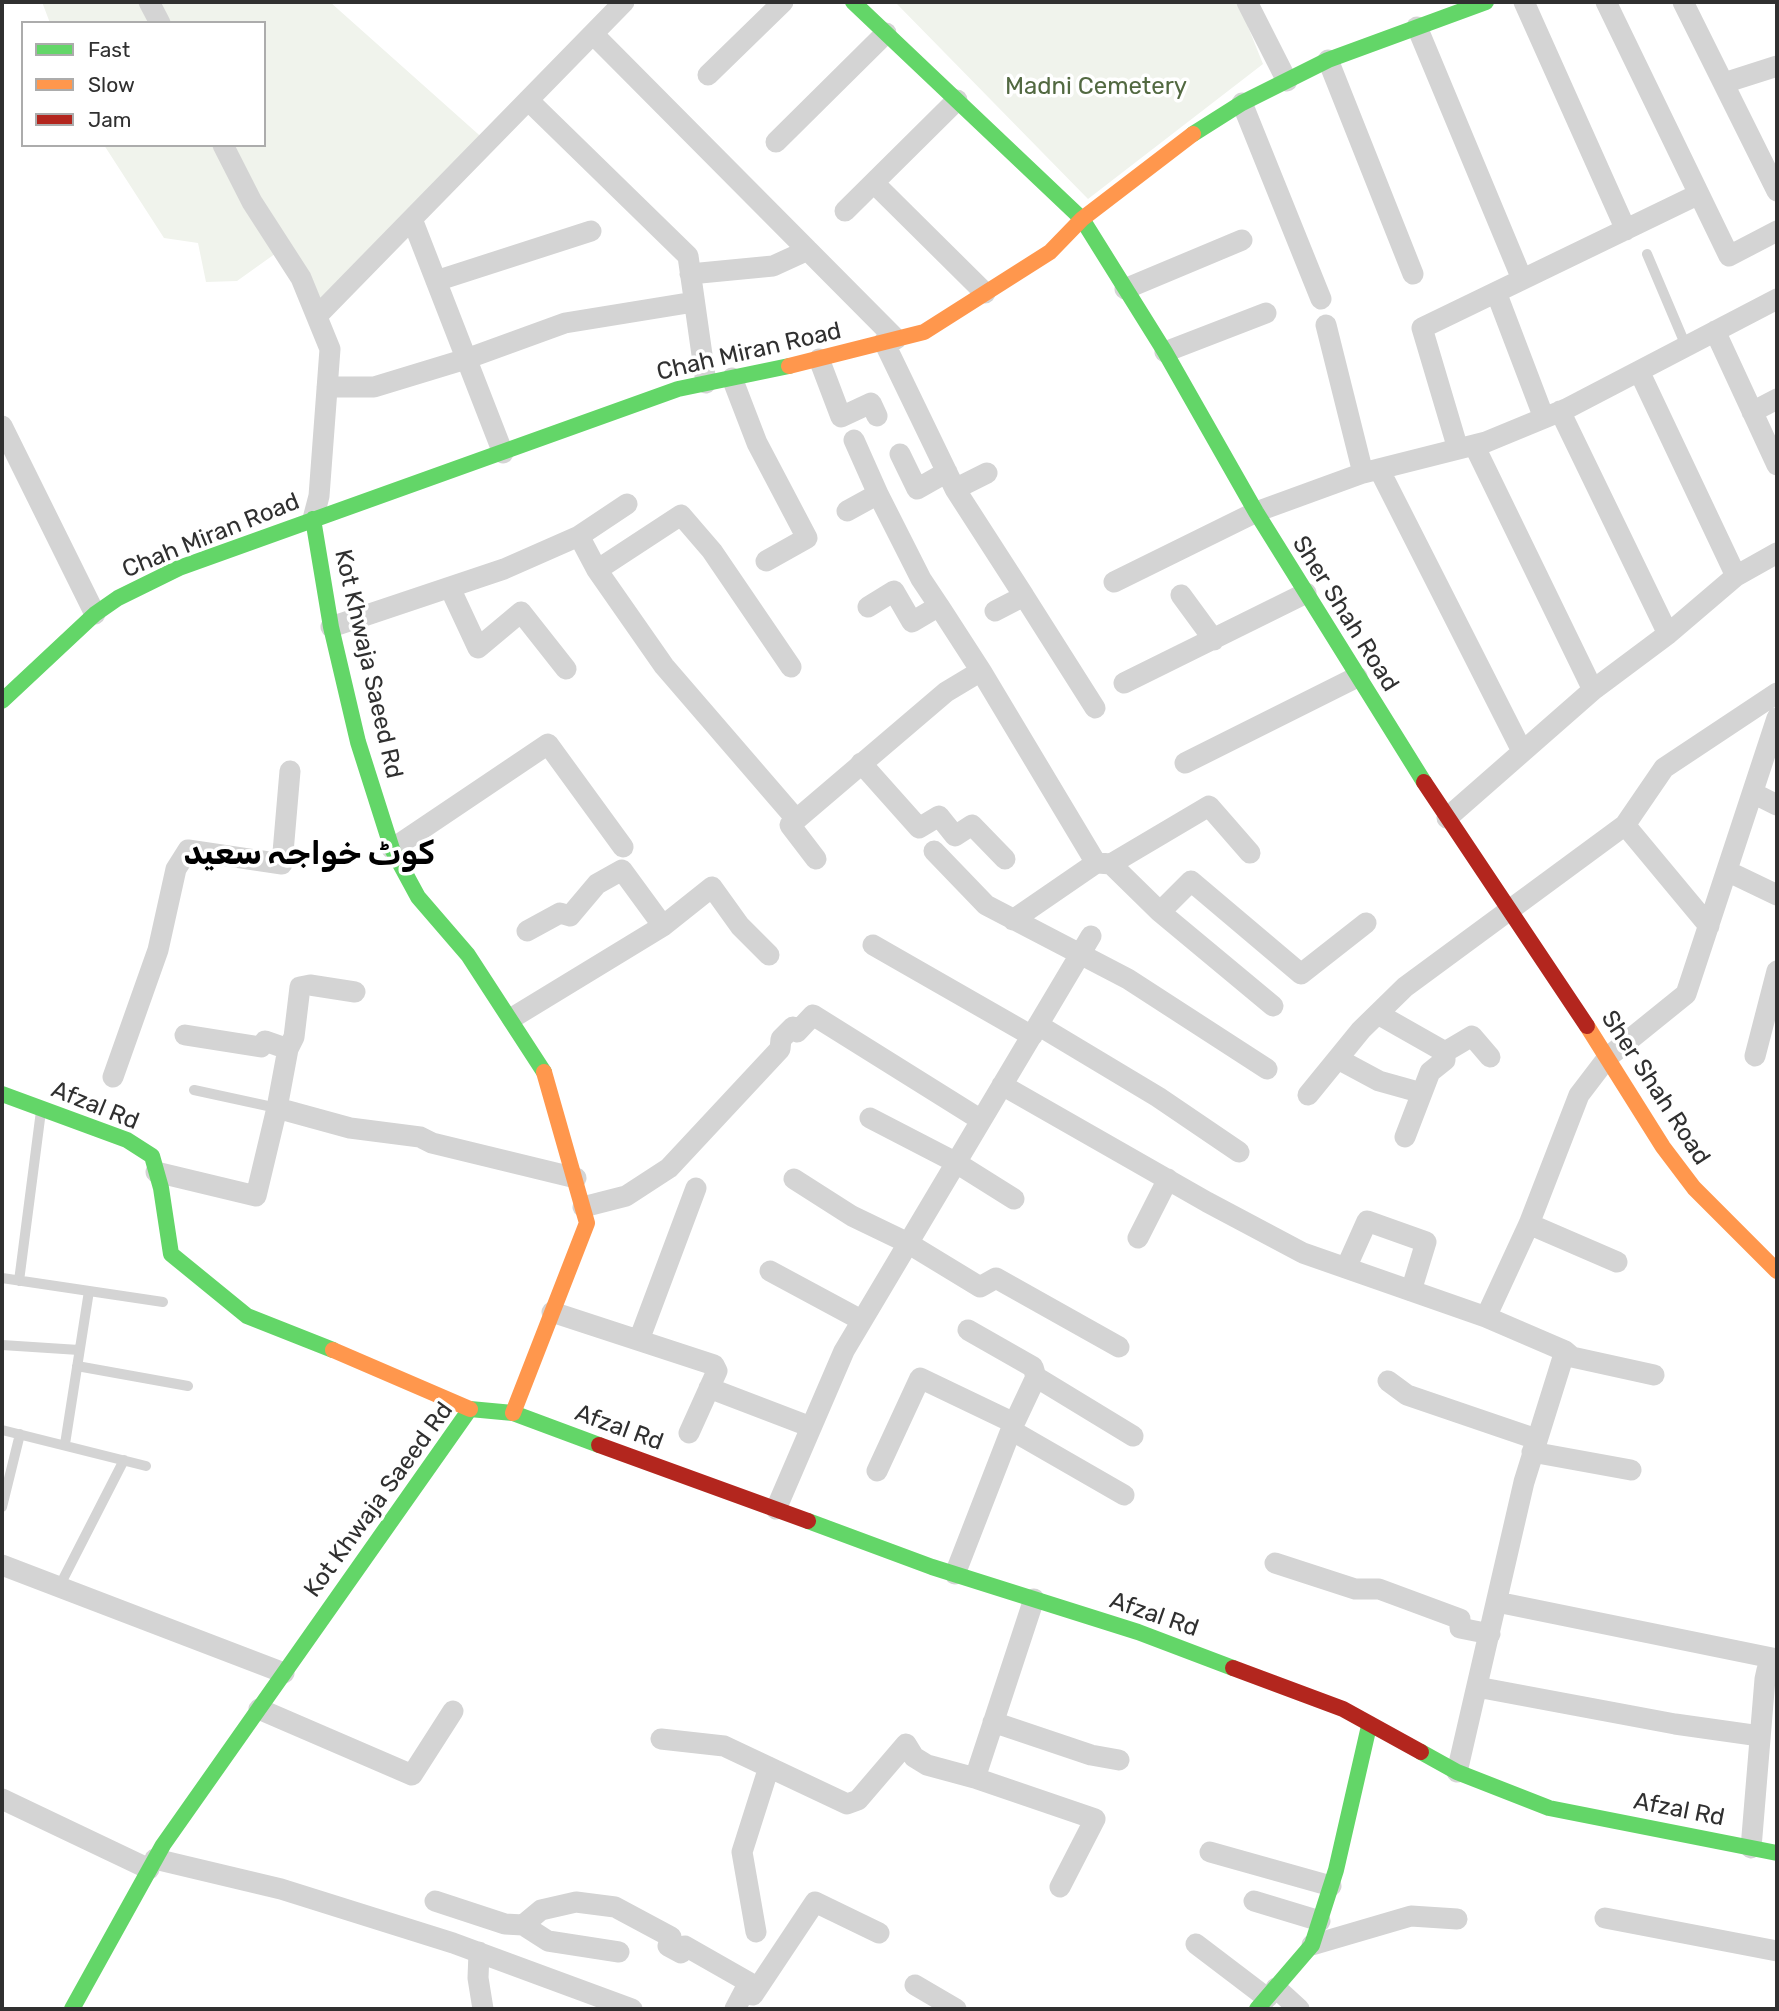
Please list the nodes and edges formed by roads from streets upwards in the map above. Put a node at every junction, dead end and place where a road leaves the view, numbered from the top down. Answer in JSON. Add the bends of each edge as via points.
{"nodes":[{"id":1,"x":149,"y":2,"type":"edge"},
{"id":2,"x":625,"y":2,"type":"edge"},
{"id":3,"x":783,"y":2,"type":"edge"},
{"id":4,"x":853,"y":2,"type":"edge"},
{"id":5,"x":1247,"y":2,"type":"edge"},
{"id":6,"x":1486,"y":2,"type":"edge"},
{"id":7,"x":1524,"y":2,"type":"edge"},
{"id":8,"x":1606,"y":2,"type":"edge"},
{"id":9,"x":1683,"y":2,"type":"edge"},
{"id":10,"x":159,"y":21,"type":"edge"},
{"id":11,"x":1417,"y":27,"type":"junction"},
{"id":12,"x":886,"y":33,"type":"junction"},
{"id":13,"x":593,"y":34,"type":"junction"},
{"id":14,"x":1328,"y":60,"type":"junction"},
{"id":15,"x":1777,"y":66,"type":"edge"},
{"id":16,"x":708,"y":75,"type":"dead end"},
{"id":17,"x":1287,"y":81,"type":"junction"},
{"id":18,"x":1724,"y":83,"type":"junction"},
{"id":19,"x":528,"y":100,"type":"junction"},
{"id":20,"x":957,"y":100,"type":"junction"},
{"id":21,"x":1242,"y":103,"type":"junction"},
{"id":22,"x":776,"y":142,"type":"dead end"},
{"id":23,"x":224,"y":147,"type":"edge"},
{"id":24,"x":1775,"y":180,"type":"edge"},
{"id":25,"x":874,"y":183,"type":"junction"},
{"id":26,"x":1699,"y":194,"type":"junction"},
{"id":27,"x":845,"y":211,"type":"dead end"},
{"id":28,"x":412,"y":219,"type":"junction"},
{"id":29,"x":1082,"y":219,"type":"junction"},
{"id":30,"x":1626,"y":230,"type":"junction"},
{"id":31,"x":1777,"y":231,"type":"edge"},
{"id":32,"x":591,"y":232,"type":"dead end"},
{"id":33,"x":1242,"y":240,"type":"dead end"},
{"id":34,"x":808,"y":250,"type":"junction"},
{"id":35,"x":690,"y":274,"type":"junction"},
{"id":36,"x":1413,"y":274,"type":"dead end"},
{"id":37,"x":1522,"y":279,"type":"junction"},
{"id":38,"x":436,"y":281,"type":"junction"},
{"id":39,"x":1125,"y":289,"type":"junction"},
{"id":40,"x":1496,"y":292,"type":"junction"},
{"id":41,"x":985,"y":293,"type":"junction"},
{"id":42,"x":1321,"y":299,"type":"dead end"},
{"id":43,"x":1777,"y":299,"type":"edge"},
{"id":44,"x":694,"y":302,"type":"junction"},
{"id":45,"x":1266,"y":313,"type":"dead end"},
{"id":46,"x":317,"y":316,"type":"junction"},
{"id":47,"x":1326,"y":325,"type":"dead end"},
{"id":48,"x":1715,"y":331,"type":"junction"},
{"id":49,"x":890,"y":341,"type":"junction"},
{"id":50,"x":1165,"y":352,"type":"junction"},
{"id":51,"x":466,"y":359,"type":"junction"},
{"id":52,"x":819,"y":359,"type":"junction"},
{"id":53,"x":1639,"y":371,"type":"junction"},
{"id":54,"x":732,"y":378,"type":"junction"},
{"id":55,"x":706,"y":383,"type":"junction"},
{"id":56,"x":327,"y":387,"type":"junction"},
{"id":57,"x":1777,"y":399,"type":"edge"},
{"id":58,"x":1752,"y":412,"type":"junction"},
{"id":59,"x":1552,"y":415,"type":"junction"},
{"id":60,"x":877,"y":416,"type":"dead end"},
{"id":61,"x":2,"y":426,"type":"edge"},
{"id":62,"x":854,"y":440,"type":"dead end"},
{"id":63,"x":1466,"y":447,"type":"junction"},
{"id":64,"x":503,"y":453,"type":"junction"},
{"id":65,"x":900,"y":454,"type":"dead end"},
{"id":66,"x":1777,"y":465,"type":"edge"},
{"id":67,"x":1371,"y":471,"type":"junction"},
{"id":68,"x":987,"y":473,"type":"dead end"},
{"id":69,"x":951,"y":480,"type":"junction"},
{"id":70,"x":878,"y":494,"type":"junction"},
{"id":71,"x":627,"y":504,"type":"dead end"},
{"id":72,"x":847,"y":511,"type":"dead end"},
{"id":73,"x":1256,"y":512,"type":"junction"},
{"id":74,"x":313,"y":519,"type":"junction"},
{"id":75,"x":579,"y":536,"type":"junction"},
{"id":76,"x":1775,"y":558,"type":"edge"},
{"id":77,"x":766,"y":561,"type":"dead end"},
{"id":78,"x":597,"y":570,"type":"junction"},
{"id":79,"x":1736,"y":576,"type":"junction"},
{"id":80,"x":1114,"y":582,"type":"dead end"},
{"id":81,"x":450,"y":588,"type":"junction"},
{"id":82,"x":1306,"y":593,"type":"junction"},
{"id":83,"x":1181,"y":595,"type":"dead end"},
{"id":84,"x":1024,"y":596,"type":"junction"},
{"id":85,"x":939,"y":606,"type":"junction"},
{"id":86,"x":868,"y":607,"type":"dead end"},
{"id":87,"x":995,"y":611,"type":"dead end"},
{"id":88,"x":95,"y":614,"type":"junction"},
{"id":89,"x":331,"y":627,"type":"junction"},
{"id":90,"x":1668,"y":634,"type":"junction"},
{"id":91,"x":1214,"y":640,"type":"junction"},
{"id":92,"x":791,"y":667,"type":"dead end"},
{"id":93,"x":566,"y":669,"type":"dead end"},
{"id":94,"x":981,"y":671,"type":"junction"},
{"id":95,"x":1357,"y":677,"type":"junction"},
{"id":96,"x":1124,"y":683,"type":"dead end"},
{"id":97,"x":1593,"y":690,"type":"junction"},
{"id":98,"x":1777,"y":693,"type":"edge"},
{"id":99,"x":2,"y":701,"type":"edge"},
{"id":100,"x":1094,"y":708,"type":"dead end"},
{"id":101,"x":1777,"y":719,"type":"edge"},
{"id":102,"x":1522,"y":751,"type":"junction"},
{"id":103,"x":861,"y":763,"type":"junction"},
{"id":104,"x":1185,"y":763,"type":"dead end"},
{"id":105,"x":290,"y":771,"type":"dead end"},
{"id":106,"x":1753,"y":793,"type":"junction"},
{"id":107,"x":1777,"y":805,"type":"edge"},
{"id":108,"x":1447,"y":818,"type":"junction"},
{"id":109,"x":796,"y":819,"type":"junction"},
{"id":110,"x":1625,"y":825,"type":"junction"},
{"id":111,"x":624,"y":847,"type":"dead end"},
{"id":112,"x":392,"y":849,"type":"junction"},
{"id":113,"x":934,"y":851,"type":"dead end"},
{"id":114,"x":1250,"y":853,"type":"dead end"},
{"id":115,"x":816,"y":859,"type":"dead end"},
{"id":116,"x":1005,"y":859,"type":"dead end"},
{"id":117,"x":1103,"y":864,"type":"junction"},
{"id":118,"x":1727,"y":871,"type":"junction"},
{"id":119,"x":1777,"y":895,"type":"edge"},
{"id":120,"x":1510,"y":911,"type":"junction"},
{"id":121,"x":1160,"y":912,"type":"junction"},
{"id":122,"x":1013,"y":920,"type":"junction"},
{"id":123,"x":1366,"y":923,"type":"dead end"},
{"id":124,"x":663,"y":926,"type":"junction"},
{"id":125,"x":1709,"y":926,"type":"junction"},
{"id":126,"x":527,"y":931,"type":"dead end"},
{"id":127,"x":1091,"y":936,"type":"dead end"},
{"id":128,"x":873,"y":945,"type":"dead end"},
{"id":129,"x":769,"y":955,"type":"dead end"},
{"id":130,"x":1079,"y":956,"type":"junction"},
{"id":131,"x":1777,"y":971,"type":"edge"},
{"id":132,"x":355,"y":992,"type":"dead end"},
{"id":133,"x":1273,"y":1006,"type":"dead end"},
{"id":134,"x":1378,"y":1014,"type":"junction"},
{"id":135,"x":512,"y":1018,"type":"junction"},
{"id":136,"x":1035,"y":1031,"type":"junction"},
{"id":137,"x":185,"y":1035,"type":"dead end"},
{"id":138,"x":288,"y":1049,"type":"junction"},
{"id":139,"x":1445,"y":1052,"type":"junction"},
{"id":140,"x":1755,"y":1056,"type":"dead end"},
{"id":141,"x":1490,"y":1057,"type":"dead end"},
{"id":142,"x":1608,"y":1057,"type":"junction"},
{"id":143,"x":1338,"y":1059,"type":"junction"},
{"id":144,"x":1267,"y":1069,"type":"dead end"},
{"id":145,"x":113,"y":1077,"type":"dead end"},
{"id":146,"x":1002,"y":1085,"type":"junction"},
{"id":147,"x":1422,"y":1093,"type":"junction"},
{"id":148,"x":2,"y":1094,"type":"edge"},
{"id":149,"x":1308,"y":1095,"type":"dead end"},
{"id":150,"x":278,"y":1108,"type":"junction"},
{"id":151,"x":870,"y":1118,"type":"dead end"},
{"id":152,"x":981,"y":1120,"type":"junction"},
{"id":153,"x":1405,"y":1137,"type":"dead end"},
{"id":154,"x":1239,"y":1152,"type":"dead end"},
{"id":155,"x":955,"y":1162,"type":"junction"},
{"id":156,"x":156,"y":1172,"type":"junction"},
{"id":157,"x":576,"y":1178,"type":"junction"},
{"id":158,"x":794,"y":1179,"type":"dead end"},
{"id":159,"x":1167,"y":1180,"type":"junction"},
{"id":160,"x":696,"y":1188,"type":"dead end"},
{"id":161,"x":1014,"y":1199,"type":"dead end"},
{"id":162,"x":583,"y":1207,"type":"junction"},
{"id":163,"x":1529,"y":1224,"type":"junction"},
{"id":164,"x":1138,"y":1238,"type":"dead end"},
{"id":165,"x":906,"y":1242,"type":"junction"},
{"id":166,"x":1617,"y":1262,"type":"dead end"},
{"id":167,"x":1346,"y":1268,"type":"junction"},
{"id":168,"x":1777,"y":1270,"type":"edge"},
{"id":169,"x":770,"y":1271,"type":"dead end"},
{"id":170,"x":1411,"y":1291,"type":"junction"},
{"id":171,"x":552,"y":1312,"type":"junction"},
{"id":172,"x":1486,"y":1317,"type":"junction"},
{"id":173,"x":861,"y":1320,"type":"junction"},
{"id":174,"x":968,"y":1330,"type":"dead end"},
{"id":175,"x":639,"y":1340,"type":"junction"},
{"id":176,"x":1119,"y":1347,"type":"dead end"},
{"id":177,"x":1565,"y":1351,"type":"junction"},
{"id":178,"x":1654,"y":1375,"type":"dead end"},
{"id":179,"x":1036,"y":1377,"type":"junction"},
{"id":180,"x":1388,"y":1381,"type":"dead end"},
{"id":181,"x":709,"y":1388,"type":"junction"},
{"id":182,"x":470,"y":1409,"type":"junction"},
{"id":183,"x":513,"y":1413,"type":"junction"},
{"id":184,"x":811,"y":1427,"type":"junction"},
{"id":185,"x":1012,"y":1427,"type":"junction"},
{"id":186,"x":689,"y":1433,"type":"dead end"},
{"id":187,"x":1133,"y":1436,"type":"dead end"},
{"id":188,"x":1534,"y":1445,"type":"junction"},
{"id":189,"x":1631,"y":1470,"type":"dead end"},
{"id":190,"x":877,"y":1471,"type":"dead end"},
{"id":191,"x":1124,"y":1495,"type":"dead end"},
{"id":192,"x":776,"y":1509,"type":"junction"},
{"id":193,"x":1275,"y":1563,"type":"dead end"},
{"id":194,"x":2,"y":1565,"type":"edge"},
{"id":195,"x":955,"y":1574,"type":"junction"},
{"id":196,"x":1034,"y":1599,"type":"junction"},
{"id":197,"x":1497,"y":1602,"type":"junction"},
{"id":198,"x":1490,"y":1634,"type":"junction"},
{"id":199,"x":1777,"y":1659,"type":"edge"},
{"id":200,"x":1777,"y":1667,"type":"edge"},
{"id":201,"x":284,"y":1673,"type":"junction"},
{"id":202,"x":1477,"y":1686,"type":"junction"},
{"id":203,"x":259,"y":1709,"type":"junction"},
{"id":204,"x":453,"y":1711,"type":"dead end"},
{"id":205,"x":993,"y":1722,"type":"junction"},
{"id":206,"x":1369,"y":1726,"type":"junction"},
{"id":207,"x":1760,"y":1736,"type":"junction"},
{"id":208,"x":661,"y":1739,"type":"dead end"},
{"id":209,"x":1119,"y":1760,"type":"dead end"},
{"id":210,"x":769,"y":1768,"type":"junction"},
{"id":211,"x":1457,"y":1772,"type":"junction"},
{"id":212,"x":975,"y":1778,"type":"junction"},
{"id":213,"x":2,"y":1799,"type":"edge"},
{"id":214,"x":1751,"y":1848,"type":"junction"},
{"id":215,"x":1210,"y":1852,"type":"dead end"},
{"id":216,"x":1777,"y":1853,"type":"edge"},
{"id":217,"x":152,"y":1864,"type":"junction"},
{"id":218,"x":1331,"y":1886,"type":"junction"},
{"id":219,"x":1060,"y":1887,"type":"dead end"},
{"id":220,"x":435,"y":1901,"type":"dead end"},
{"id":221,"x":1254,"y":1901,"type":"dead end"},
{"id":222,"x":1605,"y":1918,"type":"dead end"},
{"id":223,"x":1457,"y":1919,"type":"dead end"},
{"id":224,"x":1320,"y":1921,"type":"junction"},
{"id":225,"x":523,"y":1925,"type":"junction"},
{"id":226,"x":756,"y":1933,"type":"dead end"},
{"id":227,"x":879,"y":1933,"type":"dead end"},
{"id":228,"x":1196,"y":1944,"type":"dead end"},
{"id":229,"x":1312,"y":1945,"type":"junction"},
{"id":230,"x":1777,"y":1951,"type":"edge"},
{"id":231,"x":479,"y":1952,"type":"junction"},
{"id":232,"x":620,"y":1952,"type":"dead end"},
{"id":233,"x":915,"y":1985,"type":"dead end"},
{"id":234,"x":757,"y":1987,"type":"junction"},
{"id":235,"x":1267,"y":1998,"type":"edge"},
{"id":236,"x":72,"y":2009,"type":"edge"},
{"id":237,"x":484,"y":2009,"type":"edge"},
{"id":238,"x":632,"y":2009,"type":"edge"},
{"id":239,"x":736,"y":2009,"type":"edge"},
{"id":240,"x":956,"y":2009,"type":"edge"},
{"id":241,"x":1299,"y":2009,"type":"edge"}],
"edges":[{"from":1,"to":10,"type":"street"},
{"from":2,"to":13,"type":"street"},
{"from":3,"to":16,"type":"street"},
{"from":4,"to":12,"type":"street","name":"Sher Shah Road"},
{"from":5,"to":17,"type":"street"},
{"from":6,"to":11,"type":"street","name":"Chah Miran Road"},
{"from":7,"to":30,"type":"street"},
{"from":8,"to":26,"type":"street"},
{"from":9,"to":18,"type":"street"},
{"from":11,"to":14,"type":"street","name":"Chah Miran Road"},
{"from":11,"to":37,"type":"street"},
{"from":12,"to":20,"type":"street","name":"Sher Shah Road"},
{"from":12,"to":22,"type":"street"},
{"from":13,"to":19,"type":"street"},
{"from":13,"to":34,"type":"street"},
{"from":14,"to":17,"type":"street","name":"Chah Miran Road"},
{"from":14,"to":36,"type":"street"},
{"from":15,"to":18,"type":"street"},
{"from":17,"to":21,"type":"street","name":"Chah Miran Road"},
{"from":18,"to":24,"type":"street"},
{"from":19,"to":28,"type":"street"},
{"from":19,"to":35,"type":"street","via":[[688,256]]},
{"from":20,"to":25,"type":"street"},
{"from":20,"to":29,"type":"street","name":"Sher Shah Road"},
{"from":21,"to":29,"type":"street","name":"Chah Miran Road","via":[[1170,149]]},
{"from":21,"to":42,"type":"street"},
{"from":23,"to":46,"type":"street","via":[[252,202],[301,278]]},
{"from":25,"to":27,"type":"street"},
{"from":25,"to":41,"type":"street"},
{"from":26,"to":30,"type":"street"},
{"from":26,"to":31,"type":"street","via":[[1729,256]]},
{"from":28,"to":38,"type":"street"},
{"from":28,"to":46,"type":"street"},
{"from":29,"to":39,"type":"street","name":"Sher Shah Road"},
{"from":29,"to":41,"type":"street","name":"Chah Miran Road","via":[[1050,251]]},
{"from":30,"to":37,"type":"street"},
{"from":32,"to":38,"type":"street"},
{"from":33,"to":39,"type":"street"},
{"from":34,"to":35,"type":"street","via":[[773,266]]},
{"from":34,"to":49,"type":"street"},
{"from":35,"to":44,"type":"street"},
{"from":37,"to":40,"type":"street"},
{"from":38,"to":51,"type":"street"},
{"from":39,"to":50,"type":"street","name":"Sher Shah Road"},
{"from":40,"to":59,"type":"street"},
{"from":40,"to":63,"type":"street","via":[[1422,328]]},
{"from":41,"to":49,"type":"street","name":"Chah Miran Road","via":[[924,332]]},
{"from":43,"to":48,"type":"street"},
{"from":44,"to":51,"type":"street","via":[[565,323]]},
{"from":44,"to":55,"type":"street"},
{"from":45,"to":50,"type":"street"},
{"from":46,"to":56,"type":"street","via":[[330,349]]},
{"from":47,"to":67,"type":"street"},
{"from":48,"to":53,"type":"street"},
{"from":48,"to":58,"type":"street"},
{"from":49,"to":52,"type":"street","name":"Chah Miran Road"},
{"from":49,"to":69,"type":"street"},
{"from":50,"to":73,"type":"street","name":"Sher Shah Road"},
{"from":51,"to":56,"type":"street","via":[[374,387]]},
{"from":51,"to":64,"type":"street"},
{"from":52,"to":54,"type":"street","name":"Chah Miran Road"},
{"from":52,"to":60,"type":"street","via":[[841,417],[871,403]]},
{"from":53,"to":59,"type":"street"},
{"from":53,"to":79,"type":"street"},
{"from":54,"to":55,"type":"street","name":"Chah Miran Road"},
{"from":54,"to":77,"type":"street","via":[[757,443],[807,538]]},
{"from":55,"to":64,"type":"street","name":"Chah Miran Road"},
{"from":56,"to":74,"type":"street","via":[[319,496]]},
{"from":57,"to":58,"type":"street"},
{"from":58,"to":66,"type":"street"},
{"from":59,"to":63,"type":"street"},
{"from":59,"to":90,"type":"street"},
{"from":61,"to":88,"type":"street"},
{"from":62,"to":70,"type":"street"},
{"from":63,"to":67,"type":"street"},
{"from":63,"to":97,"type":"street"},
{"from":64,"to":74,"type":"street","name":"Chah Miran Road"},
{"from":65,"to":69,"type":"street","via":[[916,489]]},
{"from":67,"to":73,"type":"street"},
{"from":67,"to":102,"type":"street"},
{"from":68,"to":69,"type":"street"},
{"from":69,"to":84,"type":"street"},
{"from":70,"to":72,"type":"street"},
{"from":70,"to":85,"type":"street"},
{"from":71,"to":75,"type":"street"},
{"from":73,"to":80,"type":"street"},
{"from":73,"to":82,"type":"street","name":"Sher Shah Road"},
{"from":74,"to":88,"type":"street","name":"Chah Miran Road","via":[[179,568]]},
{"from":74,"to":89,"type":"street","name":"Kot Khwaja Saeed Rd"},
{"from":75,"to":78,"type":"street"},
{"from":75,"to":81,"type":"street"},
{"from":76,"to":79,"type":"street"},
{"from":78,"to":92,"type":"street","via":[[681,515],[712,551]]},
{"from":78,"to":109,"type":"street","via":[[664,666]]},
{"from":79,"to":90,"type":"street"},
{"from":81,"to":89,"type":"street"},
{"from":81,"to":93,"type":"street","via":[[478,648],[521,611]]},
{"from":82,"to":91,"type":"street"},
{"from":82,"to":95,"type":"street","name":"Sher Shah Road"},
{"from":83,"to":91,"type":"street"},
{"from":84,"to":87,"type":"street"},
{"from":84,"to":100,"type":"street"},
{"from":85,"to":86,"type":"street","via":[[912,622],[894,592]]},
{"from":85,"to":94,"type":"street"},
{"from":88,"to":99,"type":"street","name":"Chah Miran Road"},
{"from":89,"to":112,"type":"street","name":"Kot Khwaja Saeed Rd","via":[[358,742]]},
{"from":90,"to":97,"type":"street"},
{"from":91,"to":96,"type":"street"},
{"from":94,"to":103,"type":"street","via":[[946,692]]},
{"from":94,"to":117,"type":"street"},
{"from":95,"to":104,"type":"street"},
{"from":95,"to":108,"type":"street","name":"Sher Shah Road"},
{"from":97,"to":102,"type":"street"},
{"from":98,"to":110,"type":"street","via":[[1664,768]]},
{"from":101,"to":106,"type":"street"},
{"from":102,"to":108,"type":"street"},
{"from":103,"to":109,"type":"street"},
{"from":103,"to":116,"type":"street","via":[[919,828],[939,816],[955,836],[972,825]]},
{"from":105,"to":145,"type":"street","via":[[282,864],[188,850],[176,869],[158,950]]},
{"from":106,"to":107,"type":"street"},
{"from":106,"to":118,"type":"street"},
{"from":108,"to":120,"type":"street","name":"Sher Shah Road"},
{"from":109,"to":115,"type":"street","via":[[790,825]]},
{"from":110,"to":120,"type":"street"},
{"from":110,"to":125,"type":"street"},
{"from":111,"to":112,"type":"street","via":[[548,744]]},
{"from":112,"to":135,"type":"street","name":"Kot Khwaja Saeed Rd","via":[[418,897],[468,955]]},
{"from":113,"to":122,"type":"street","via":[[986,905]]},
{"from":114,"to":117,"type":"street","via":[[1209,806]]},
{"from":117,"to":121,"type":"street"},
{"from":117,"to":122,"type":"street"},
{"from":118,"to":119,"type":"street"},
{"from":118,"to":125,"type":"street"},
{"from":120,"to":134,"type":"street","via":[[1405,987]]},
{"from":120,"to":142,"type":"street","name":"Sher Shah Road"},
{"from":121,"to":123,"type":"street","via":[[1191,881],[1301,974]]},
{"from":121,"to":133,"type":"street"},
{"from":122,"to":130,"type":"street"},
{"from":124,"to":126,"type":"street","via":[[622,870],[597,884],[570,916],[560,913]]},
{"from":124,"to":129,"type":"street","via":[[712,887],[740,926]]},
{"from":124,"to":135,"type":"street"},
{"from":125,"to":142,"type":"street","via":[[1686,994]]},
{"from":127,"to":130,"type":"street"},
{"from":128,"to":136,"type":"street"},
{"from":130,"to":136,"type":"street"},
{"from":130,"to":144,"type":"street","via":[[1128,979]]},
{"from":131,"to":140,"type":"street"},
{"from":132,"to":138,"type":"street","via":[[300,987],[294,1037]]},
{"from":134,"to":139,"type":"street"},
{"from":134,"to":143,"type":"street"},
{"from":135,"to":157,"type":"street","name":"Kot Khwaja Saeed Rd","via":[[542,1065]]},
{"from":136,"to":146,"type":"street"},
{"from":136,"to":154,"type":"street","via":[[1158,1097]]},
{"from":137,"to":138,"type":"street","via":[[261,1046],[265,1041]]},
{"from":138,"to":150,"type":"street"},
{"from":139,"to":141,"type":"street","via":[[1472,1036]]},
{"from":139,"to":147,"type":"street","via":[[1445,1060],[1430,1072]]},
{"from":142,"to":163,"type":"street","via":[[1579,1095]]},
{"from":142,"to":168,"type":"street","name":"Sher Shah Road","via":[[1694,1188]]},
{"from":143,"to":147,"type":"street","via":[[1379,1081]]},
{"from":143,"to":149,"type":"street"},
{"from":146,"to":152,"type":"street"},
{"from":146,"to":159,"type":"street"},
{"from":147,"to":153,"type":"street"},
{"from":148,"to":156,"type":"street","name":"Afzal Rd","via":[[127,1140],[152,1156]]},
{"from":150,"to":156,"type":"street","via":[[256,1196]]},
{"from":150,"to":157,"type":"street","via":[[350,1128],[420,1137]]},
{"from":151,"to":155,"type":"street"},
{"from":152,"to":155,"type":"street"},
{"from":152,"to":162,"type":"street","via":[[813,1015],[797,1032],[793,1027],[781,1040],[780,1049],[669,1168],[626,1196]]},
{"from":155,"to":161,"type":"street"},
{"from":155,"to":165,"type":"street"},
{"from":156,"to":182,"type":"street","name":"Afzal Rd","via":[[171,1254],[247,1316]]},
{"from":157,"to":162,"type":"street","name":"Kot Khwaja Saeed Rd"},
{"from":158,"to":165,"type":"street","via":[[852,1216]]},
{"from":159,"to":164,"type":"street"},
{"from":159,"to":167,"type":"street","via":[[1303,1253]]},
{"from":160,"to":175,"type":"street"},
{"from":162,"to":171,"type":"street","name":"Kot Khwaja Saeed Rd","via":[[587,1223]]},
{"from":163,"to":166,"type":"street"},
{"from":163,"to":172,"type":"street"},
{"from":165,"to":173,"type":"street"},
{"from":165,"to":176,"type":"street","via":[[980,1287],[996,1278]]},
{"from":167,"to":170,"type":"street"},
{"from":167,"to":170,"type":"street","via":[[1367,1221],[1426,1242]]},
{"from":169,"to":173,"type":"street"},
{"from":170,"to":172,"type":"street"},
{"from":171,"to":175,"type":"street"},
{"from":171,"to":183,"type":"street","name":"Kot Khwaja Saeed Rd"},
{"from":172,"to":177,"type":"street"},
{"from":173,"to":184,"type":"street"},
{"from":174,"to":179,"type":"street","via":[[1033,1367]]},
{"from":175,"to":181,"type":"street","via":[[714,1366],[717,1371]]},
{"from":177,"to":178,"type":"street"},
{"from":177,"to":188,"type":"street"},
{"from":179,"to":185,"type":"street"},
{"from":179,"to":187,"type":"street"},
{"from":180,"to":188,"type":"street","via":[[1407,1395]]},
{"from":181,"to":184,"type":"street"},
{"from":181,"to":186,"type":"street"},
{"from":182,"to":183,"type":"street","name":"Kot Khwaja Saeed Rd"},
{"from":182,"to":201,"type":"street","name":"Kot Khwaja Saeed Rd"},
{"from":183,"to":192,"type":"street","name":"Afzal Rd"},
{"from":184,"to":192,"type":"street"},
{"from":185,"to":190,"type":"street","via":[[920,1378]]},
{"from":185,"to":191,"type":"street"},
{"from":185,"to":195,"type":"street"},
{"from":188,"to":189,"type":"street"},
{"from":188,"to":197,"type":"street"},
{"from":192,"to":195,"type":"street","name":"Afzal Rd"},
{"from":193,"to":198,"type":"street","via":[[1355,1590],[1379,1590],[1460,1619],[1460,1628]]},
{"from":194,"to":201,"type":"street"},
{"from":195,"to":196,"type":"street","name":"Afzal Rd"},
{"from":196,"to":205,"type":"street"},
{"from":196,"to":206,"type":"street","name":"Afzal Rd","via":[[1177,1646],[1343,1709]]},
{"from":197,"to":198,"type":"street"},
{"from":197,"to":199,"type":"street"},
{"from":198,"to":202,"type":"street"},
{"from":200,"to":207,"type":"street","via":[[1767,1670]]},
{"from":201,"to":203,"type":"street","name":"Kot Khwaja Saeed Rd"},
{"from":202,"to":207,"type":"street"},
{"from":202,"to":211,"type":"street"},
{"from":203,"to":204,"type":"street","via":[[412,1776]]},
{"from":203,"to":217,"type":"street","name":"Kot Khwaja Saeed Rd"},
{"from":205,"to":209,"type":"street"},
{"from":205,"to":212,"type":"street"},
{"from":206,"to":211,"type":"street","name":"Afzal Rd"},
{"from":206,"to":218,"type":"street"},
{"from":207,"to":214,"type":"street"},
{"from":208,"to":210,"type":"street","via":[[724,1746]]},
{"from":210,"to":212,"type":"street","via":[[847,1804],[858,1800],[906,1744],[914,1757],[927,1765]]},
{"from":210,"to":226,"type":"street","via":[[742,1852]]},
{"from":211,"to":214,"type":"street","name":"Afzal Rd","via":[[1549,1808]]},
{"from":212,"to":219,"type":"street","via":[[1095,1819]]},
{"from":213,"to":217,"type":"street"},
{"from":214,"to":216,"type":"street","name":"Afzal Rd"},
{"from":215,"to":218,"type":"street"},
{"from":217,"to":231,"type":"street","via":[[281,1889]]},
{"from":217,"to":236,"type":"street","name":"Kot Khwaja Saeed Rd"},
{"from":218,"to":224,"type":"street"},
{"from":220,"to":225,"type":"street","via":[[505,1924]]},
{"from":221,"to":224,"type":"street"},
{"from":222,"to":230,"type":"street"},
{"from":223,"to":229,"type":"street","via":[[1411,1916]]},
{"from":224,"to":229,"type":"street"},
{"from":225,"to":232,"type":"street","via":[[548,1941]]},
{"from":225,"to":234,"type":"street","via":[[541,1910],[576,1902],[615,1906],[671,1937],[668,1946],[681,1952],[685,1946]]},
{"from":227,"to":234,"type":"street","via":[[815,1902]]},
{"from":228,"to":235,"type":"street"},
{"from":229,"to":235,"type":"street"},
{"from":231,"to":237,"type":"street"},
{"from":231,"to":238,"type":"street"},
{"from":233,"to":240,"type":"street"},
{"from":234,"to":239,"type":"street","via":[[753,1995],[745,1990]]},
{"from":235,"to":241,"type":"street"}]}
